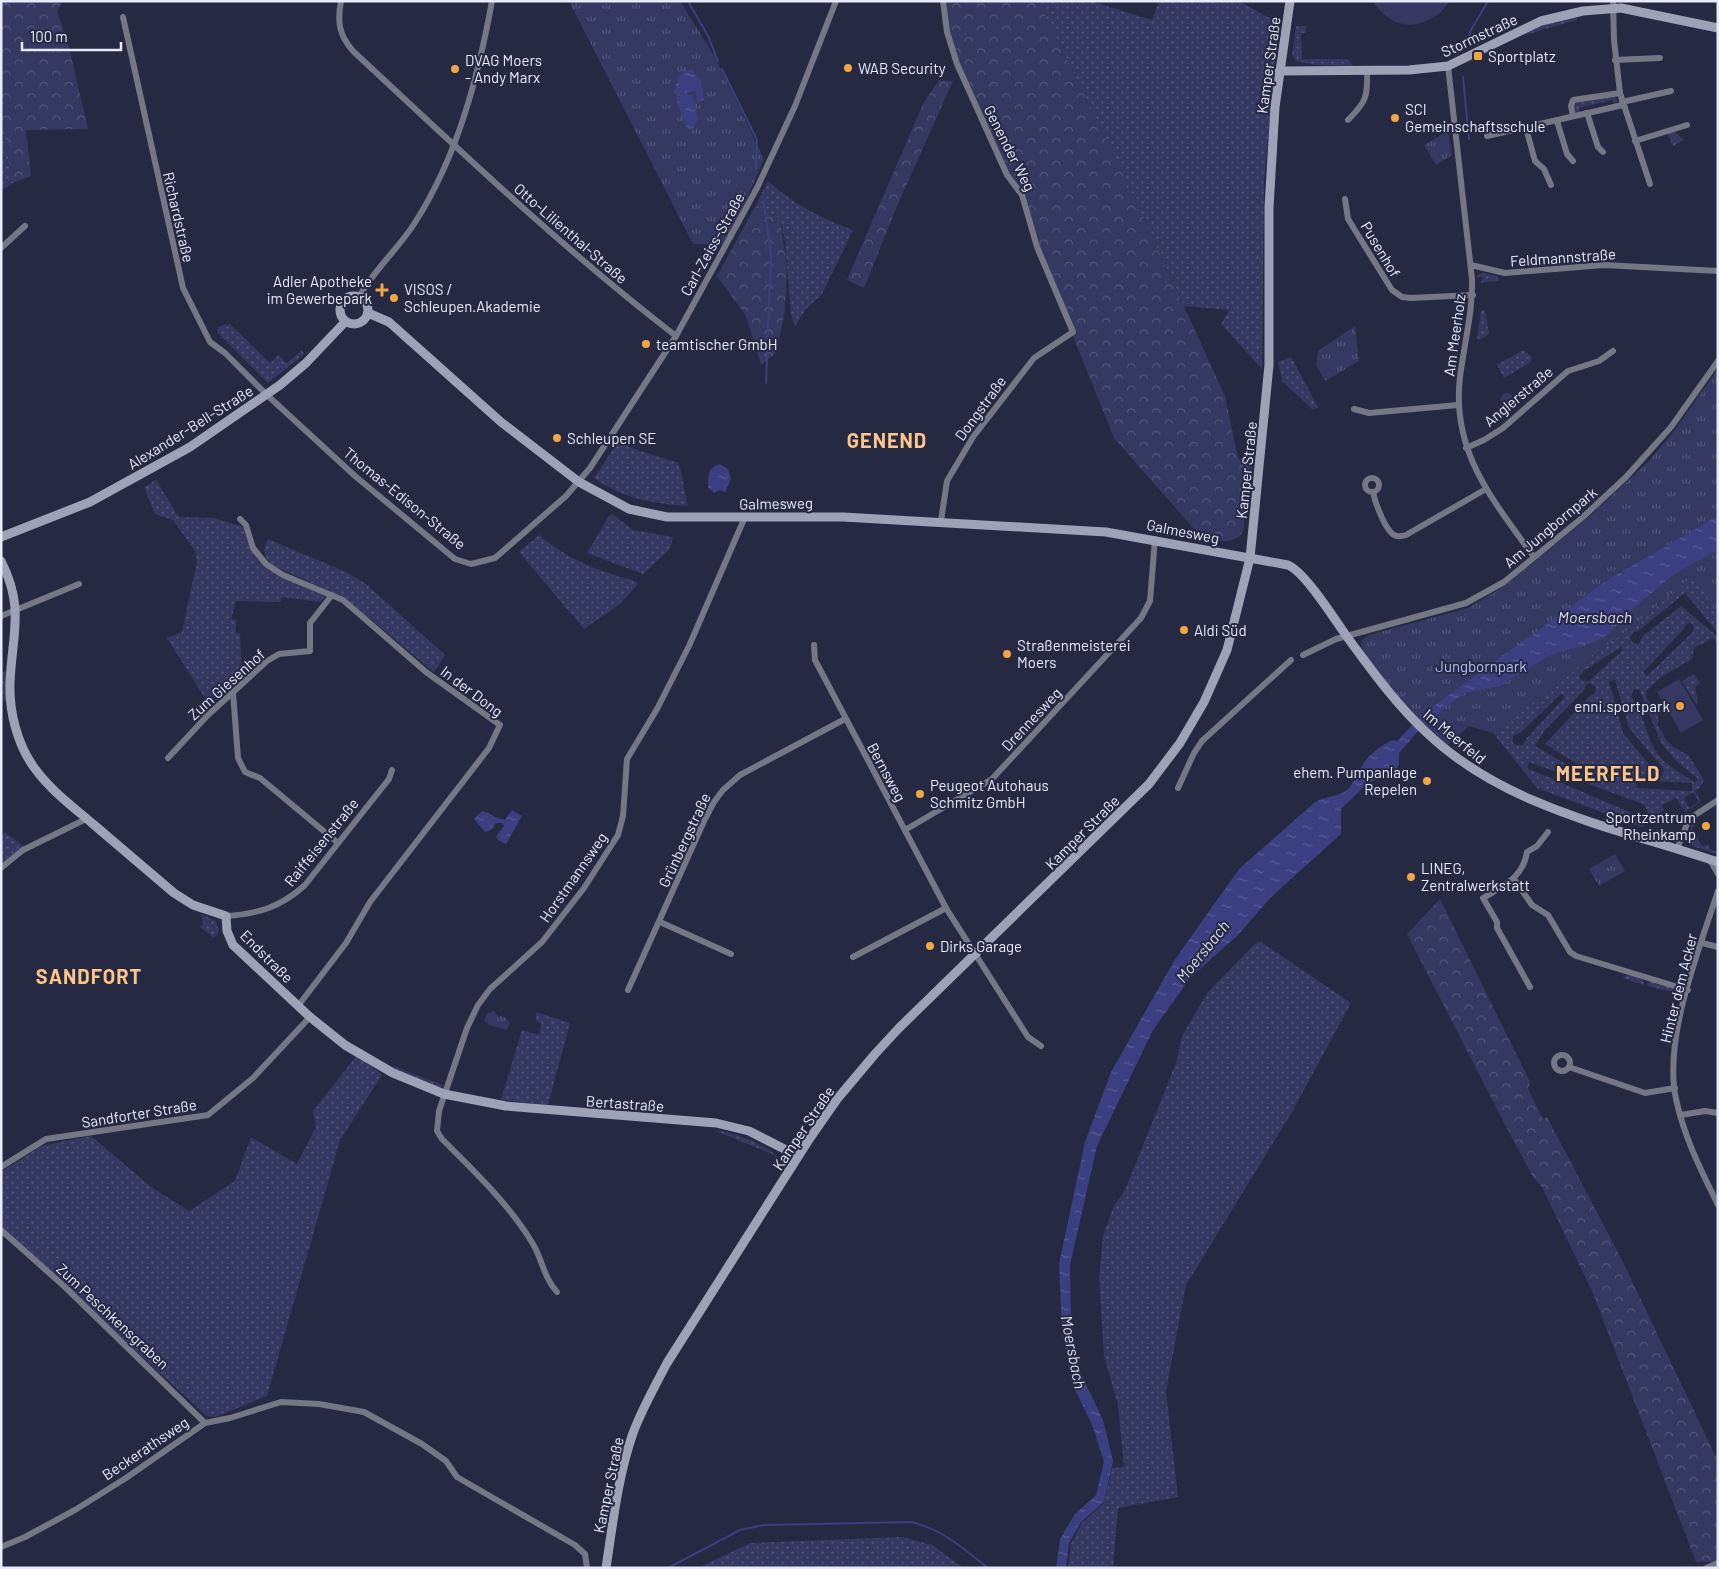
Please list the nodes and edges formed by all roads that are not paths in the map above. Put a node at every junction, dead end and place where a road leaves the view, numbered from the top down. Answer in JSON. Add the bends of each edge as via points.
{"nodes":[{"id":1,"x":341,"y":1,"type":"edge"},
{"id":2,"x":492,"y":1,"type":"edge"},
{"id":3,"x":836,"y":1,"type":"edge"},
{"id":4,"x":943,"y":1,"type":"edge"},
{"id":5,"x":1290,"y":1,"type":"edge"},
{"id":6,"x":1613,"y":5,"type":"edge"},
{"id":7,"x":123,"y":16,"type":"dead end"},
{"id":8,"x":1718,"y":28,"type":"edge"},
{"id":9,"x":1660,"y":58,"type":"dead end"},
{"id":10,"x":1615,"y":60,"type":"junction"},
{"id":11,"x":1448,"y":66,"type":"junction"},
{"id":12,"x":1280,"y":71,"type":"junction"},
{"id":13,"x":1367,"y":71,"type":"junction"},
{"id":14,"x":1671,"y":91,"type":"dead end"},
{"id":15,"x":1620,"y":93,"type":"junction"},
{"id":16,"x":1622,"y":103,"type":"junction"},
{"id":17,"x":1587,"y":113,"type":"junction"},
{"id":18,"x":1573,"y":116,"type":"junction"},
{"id":19,"x":1348,"y":120,"type":"dead end"},
{"id":20,"x":1557,"y":121,"type":"junction"},
{"id":21,"x":1688,"y":125,"type":"dead end"},
{"id":22,"x":1526,"y":128,"type":"junction"},
{"id":23,"x":1487,"y":136,"type":"dead end"},
{"id":24,"x":1635,"y":141,"type":"junction"},
{"id":25,"x":453,"y":144,"type":"junction"},
{"id":26,"x":1603,"y":152,"type":"dead end"},
{"id":27,"x":1573,"y":161,"type":"dead end"},
{"id":28,"x":1650,"y":184,"type":"dead end"},
{"id":29,"x":1551,"y":185,"type":"dead end"},
{"id":30,"x":1345,"y":199,"type":"dead end"},
{"id":31,"x":25,"y":226,"type":"dead end"},
{"id":32,"x":1,"y":248,"type":"edge"},
{"id":33,"x":1471,"y":266,"type":"junction"},
{"id":34,"x":1718,"y":271,"type":"edge"},
{"id":35,"x":1473,"y":295,"type":"junction"},
{"id":36,"x":360,"y":297,"type":"junction"},
{"id":37,"x":368,"y":313,"type":"junction"},
{"id":38,"x":345,"y":322,"type":"junction"},
{"id":39,"x":1073,"y":332,"type":"joint"},
{"id":40,"x":676,"y":336,"type":"junction"},
{"id":41,"x":1613,"y":351,"type":"dead end"},
{"id":42,"x":1718,"y":361,"type":"edge"},
{"id":43,"x":267,"y":395,"type":"junction"},
{"id":44,"x":1458,"y":405,"type":"junction"},
{"id":45,"x":1354,"y":409,"type":"dead end"},
{"id":46,"x":1466,"y":448,"type":"junction"},
{"id":47,"x":579,"y":482,"type":"junction"},
{"id":48,"x":1486,"y":489,"type":"junction"},
{"id":49,"x":1373,"y":492,"type":"dead end"},
{"id":50,"x":745,"y":517,"type":"junction"},
{"id":51,"x":240,"y":519,"type":"dead end"},
{"id":52,"x":942,"y":521,"type":"junction"},
{"id":53,"x":1,"y":539,"type":"edge"},
{"id":54,"x":1155,"y":539,"type":"junction"},
{"id":55,"x":1,"y":546,"type":"edge"},
{"id":56,"x":1534,"y":557,"type":"junction"},
{"id":57,"x":1250,"y":558,"type":"junction"},
{"id":58,"x":1,"y":561,"type":"edge"},
{"id":59,"x":79,"y":584,"type":"dead end"},
{"id":60,"x":332,"y":595,"type":"junction"},
{"id":61,"x":16,"y":610,"type":"junction"},
{"id":62,"x":1,"y":616,"type":"edge"},
{"id":63,"x":1346,"y":637,"type":"junction"},
{"id":64,"x":814,"y":645,"type":"dead end"},
{"id":65,"x":1302,"y":654,"type":"dead end"},
{"id":66,"x":1291,"y":660,"type":"dead end"},
{"id":67,"x":233,"y":692,"type":"junction"},
{"id":68,"x":845,"y":719,"type":"junction"},
{"id":69,"x":168,"y":758,"type":"dead end"},
{"id":70,"x":392,"y":770,"type":"dead end"},
{"id":71,"x":1178,"y":788,"type":"dead end"},
{"id":72,"x":1718,"y":800,"type":"edge"},
{"id":73,"x":86,"y":819,"type":"junction"},
{"id":74,"x":905,"y":830,"type":"junction"},
{"id":75,"x":1548,"y":832,"type":"dead end"},
{"id":76,"x":338,"y":843,"type":"junction"},
{"id":77,"x":1677,"y":849,"type":"junction"},
{"id":78,"x":1714,"y":861,"type":"edge"},
{"id":79,"x":1,"y":868,"type":"edge"},
{"id":80,"x":1718,"y":874,"type":"edge"},
{"id":81,"x":1514,"y":879,"type":"junction"},
{"id":82,"x":1718,"y":891,"type":"edge"},
{"id":83,"x":946,"y":908,"type":"junction"},
{"id":84,"x":226,"y":916,"type":"junction"},
{"id":85,"x":660,"y":922,"type":"junction"},
{"id":86,"x":1702,"y":943,"type":"junction"},
{"id":87,"x":1718,"y":948,"type":"edge"},
{"id":88,"x":731,"y":954,"type":"dead end"},
{"id":89,"x":976,"y":956,"type":"junction"},
{"id":90,"x":853,"y":957,"type":"dead end"},
{"id":91,"x":1530,"y":987,"type":"dead end"},
{"id":92,"x":628,"y":990,"type":"dead end"},
{"id":93,"x":1688,"y":990,"type":"junction"},
{"id":94,"x":298,"y":1006,"type":"junction"},
{"id":95,"x":310,"y":1017,"type":"junction"},
{"id":96,"x":1041,"y":1046,"type":"dead end"},
{"id":97,"x":1569,"y":1067,"type":"dead end"},
{"id":98,"x":1675,"y":1088,"type":"junction"},
{"id":99,"x":444,"y":1094,"type":"junction"},
{"id":100,"x":1718,"y":1113,"type":"edge"},
{"id":101,"x":1680,"y":1115,"type":"junction"},
{"id":102,"x":798,"y":1156,"type":"junction"},
{"id":103,"x":1,"y":1167,"type":"edge"},
{"id":104,"x":1718,"y":1205,"type":"edge"},
{"id":105,"x":1,"y":1230,"type":"edge"},
{"id":106,"x":556,"y":1292,"type":"dead end"},
{"id":107,"x":205,"y":1422,"type":"junction"},
{"id":108,"x":1,"y":1546,"type":"edge"},
{"id":109,"x":1718,"y":1564,"type":"edge"},
{"id":110,"x":586,"y":1568,"type":"edge"},
{"id":111,"x":606,"y":1568,"type":"edge"},
{"id":112,"x":1706,"y":1568,"type":"edge"}],
"edges":[{"from":1,"to":25,"type":"street","name":"Otto-Lilienthal-Straße","via":[[338,25],[346,43]]},
{"from":2,"to":25,"type":"street","via":[[470,101]]},
{"from":3,"to":40,"type":"street","name":"Carl-Zeiss-Straße","via":[[799,97],[757,188]]},
{"from":4,"to":39,"type":"street","name":"Genender Weg","via":[[947,32],[957,64],[1007,175],[1022,195],[1038,247]]},
{"from":5,"to":12,"type":"street","name":"Kamper Straße"},
{"from":6,"to":8,"type":"street","name":"Stormstraße"},
{"from":6,"to":10,"type":"street"},
{"from":6,"to":11,"type":"street","name":"Stormstraße","via":[[1540,21]]},
{"from":7,"to":43,"type":"street","name":"Richardstraße","via":[[170,236],[188,302],[210,342]]},
{"from":9,"to":10,"type":"street"},
{"from":10,"to":15,"type":"street"},
{"from":11,"to":13,"type":"street","name":"Stormstraße"},
{"from":11,"to":33,"type":"street","name":"Am Meerholz"},
{"from":12,"to":13,"type":"street","name":"Stormstraße"},
{"from":12,"to":57,"type":"street","name":"Kamper Straße","via":[[1269,207],[1268,374]]},
{"from":13,"to":19,"type":"street","via":[[1365,101]]},
{"from":14,"to":16,"type":"street"},
{"from":15,"to":16,"type":"street"},
{"from":15,"to":18,"type":"street","via":[[1573,100]]},
{"from":16,"to":17,"type":"street"},
{"from":16,"to":24,"type":"street"},
{"from":17,"to":18,"type":"street"},
{"from":17,"to":26,"type":"street","via":[[1598,147]]},
{"from":18,"to":20,"type":"street"},
{"from":20,"to":22,"type":"street"},
{"from":20,"to":27,"type":"street","via":[[1560,137]]},
{"from":21,"to":24,"type":"street"},
{"from":22,"to":23,"type":"street"},
{"from":22,"to":29,"type":"street","via":[[1536,161],[1544,169]]},
{"from":24,"to":28,"type":"street"},
{"from":25,"to":36,"type":"street","via":[[415,223],[369,280]]},
{"from":25,"to":40,"type":"street","name":"Otto-Lilienthal-Straße","via":[[604,280]]},
{"from":30,"to":35,"type":"street","name":"Pusenhof","via":[[1348,219],[1392,290],[1402,297],[1411,298]]},
{"from":31,"to":32,"type":"street"},
{"from":33,"to":34,"type":"street","name":"Feldmannstraße","via":[[1505,274],[1604,265]]},
{"from":33,"to":35,"type":"street","name":"Am Meerholz"},
{"from":35,"to":44,"type":"street","name":"Am Meerholz"},
{"from":36,"to":37,"type":"street","via":[[367,305]]},
{"from":36,"to":38,"type":"street","via":[[350,296],[342,301],[339,311]]},
{"from":37,"to":38,"type":"street","via":[[358,324]]},
{"from":37,"to":47,"type":"street","name":"Galmesweg","via":[[389,322],[501,422]]},
{"from":38,"to":43,"type":"street","name":"Alexander-Bell-Straße","via":[[306,363]]},
{"from":39,"to":52,"type":"street","name":"Dongstraße","via":[[1034,358],[973,437],[947,481]]},
{"from":40,"to":47,"type":"street","name":"Carl-Zeiss-Straße"},
{"from":41,"to":46,"type":"street","name":"Anglerstraße","via":[[1599,361],[1568,371],[1503,428]]},
{"from":42,"to":56,"type":"street","name":"Am Jungbornpark","via":[[1671,427],[1626,477]]},
{"from":43,"to":47,"type":"street","name":"Thomas-Edison-Straße","via":[[404,517],[455,559],[471,564],[496,558]]},
{"from":43,"to":53,"type":"street","name":"Alexander-Bell-Straße","via":[[190,447],[125,484]]},
{"from":44,"to":45,"type":"street","via":[[1369,414]]},
{"from":44,"to":46,"type":"street","name":"Am Meerholz"},
{"from":46,"to":48,"type":"street","name":"Am Meerholz"},
{"from":47,"to":50,"type":"street","name":"Galmesweg","via":[[640,512],[667,517]]},
{"from":48,"to":49,"type":"street","via":[[1401,536],[1390,530],[1375,503]]},
{"from":48,"to":56,"type":"street","name":"Am Meerholz"},
{"from":50,"to":52,"type":"street","name":"Galmesweg"},
{"from":50,"to":99,"type":"street","name":"Horstmannsweg","via":[[689,646],[657,709],[626,759],[623,816],[618,835],[584,888],[542,942],[490,989],[478,1005]]},
{"from":51,"to":60,"type":"street","name":"In der Dong","via":[[246,526],[253,548],[266,564],[283,575]]},
{"from":52,"to":54,"type":"street","name":"Galmesweg","via":[[1106,532]]},
{"from":53,"to":55,"type":"street"},
{"from":54,"to":57,"type":"street","name":"Galmesweg"},
{"from":54,"to":74,"type":"street","name":"Drennesweg","via":[[1150,601],[1141,618],[992,779]]},
{"from":56,"to":63,"type":"street","name":"Am Jungbornpark","via":[[1504,582],[1472,601]]},
{"from":57,"to":63,"type":"street","name":"Im Meerfeld","via":[[1278,561],[1297,570]]},
{"from":57,"to":89,"type":"street","name":"Kamper Straße","via":[[1227,650],[1204,702],[1180,743],[1123,812]]},
{"from":58,"to":61,"type":"street","via":[[12,584]]},
{"from":59,"to":61,"type":"street"},
{"from":60,"to":67,"type":"street","name":"Zum Giesenhof","via":[[310,623],[310,651],[278,654]]},
{"from":60,"to":94,"type":"street","name":"In der Dong","via":[[358,611],[426,672],[500,725],[489,748],[370,902],[346,943]]},
{"from":61,"to":62,"type":"street"},
{"from":61,"to":73,"type":"street","via":[[11,690],[15,725],[33,766]]},
{"from":63,"to":65,"type":"street"},
{"from":63,"to":77,"type":"street","name":"Im Meerfeld","via":[[1412,718],[1467,767],[1513,793]]},
{"from":64,"to":68,"type":"street","name":"Bernsweg","via":[[815,660]]},
{"from":66,"to":71,"type":"street","via":[[1202,741]]},
{"from":67,"to":69,"type":"street","name":"Zum Giesenhof"},
{"from":67,"to":76,"type":"street","via":[[238,758],[245,772],[260,778]]},
{"from":68,"to":74,"type":"street","name":"Bernsweg"},
{"from":68,"to":85,"type":"street","name":"Grünbergstraße","via":[[740,775],[723,790],[705,819]]},
{"from":70,"to":76,"type":"street","name":"Raiffeisenstraße","via":[[389,779]]},
{"from":72,"to":77,"type":"street","via":[[1689,819]]},
{"from":73,"to":79,"type":"street","via":[[23,850]]},
{"from":73,"to":84,"type":"street","via":[[174,893],[193,905]]},
{"from":74,"to":83,"type":"street","name":"Bernsweg"},
{"from":75,"to":81,"type":"street","via":[[1537,846],[1527,852],[1526,864]]},
{"from":76,"to":84,"type":"street","name":"Raiffeisenstraße","via":[[305,886],[291,898],[263,911]]},
{"from":77,"to":78,"type":"street","name":"Im Meerfeld"},
{"from":78,"to":80,"type":"street"},
{"from":81,"to":91,"type":"street","via":[[1483,898]]},
{"from":81,"to":93,"type":"street","via":[[1532,904],[1548,915],[1570,952],[1576,956]]},
{"from":82,"to":86,"type":"street","name":"Hinter dem Acker"},
{"from":83,"to":89,"type":"street","name":"Bernsweg"},
{"from":83,"to":90,"type":"street"},
{"from":84,"to":94,"type":"street","name":"Endstraße","via":[[227,931],[233,945]]},
{"from":85,"to":88,"type":"street"},
{"from":85,"to":92,"type":"street","name":"Grünbergstraße"},
{"from":86,"to":87,"type":"street"},
{"from":86,"to":93,"type":"street","name":"Hinter dem Acker"},
{"from":89,"to":96,"type":"street","name":"Bernsweg","via":[[1028,1037]]},
{"from":89,"to":102,"type":"street","name":"Kamper Straße","via":[[875,1054],[838,1098]]},
{"from":93,"to":98,"type":"street","name":"Hinter dem Acker","via":[[1674,1042]]},
{"from":94,"to":95,"type":"street","name":"Endstraße"},
{"from":95,"to":99,"type":"street","name":"Endstraße","via":[[371,1061]]},
{"from":95,"to":103,"type":"street","name":"Sandforter Straße","via":[[253,1078],[208,1115],[46,1139]]},
{"from":97,"to":98,"type":"street","via":[[1645,1093]]},
{"from":98,"to":101,"type":"street","name":"Hinter dem Acker"},
{"from":99,"to":102,"type":"street","name":"Bertastraße","via":[[506,1106],[716,1123],[749,1131]]},
{"from":99,"to":106,"type":"street","via":[[437,1131],[521,1227],[533,1244]]},
{"from":100,"to":101,"type":"street","via":[[1705,1111]]},
{"from":101,"to":104,"type":"street","name":"Hinter dem Acker","via":[[1691,1150]]},
{"from":102,"to":111,"type":"street","name":"Kamper Straße","via":[[649,1397],[623,1467]]},
{"from":105,"to":107,"type":"street","name":"Zum Peschkensgraben"},
{"from":107,"to":108,"type":"street","name":"Beckerathsweg","via":[[75,1510]]},
{"from":107,"to":110,"type":"street","name":"Beckerathsweg","via":[[281,1402],[319,1404],[364,1412],[422,1444],[446,1461],[457,1477],[575,1545],[585,1554]]},
{"from":109,"to":112,"type":"street"}]}
